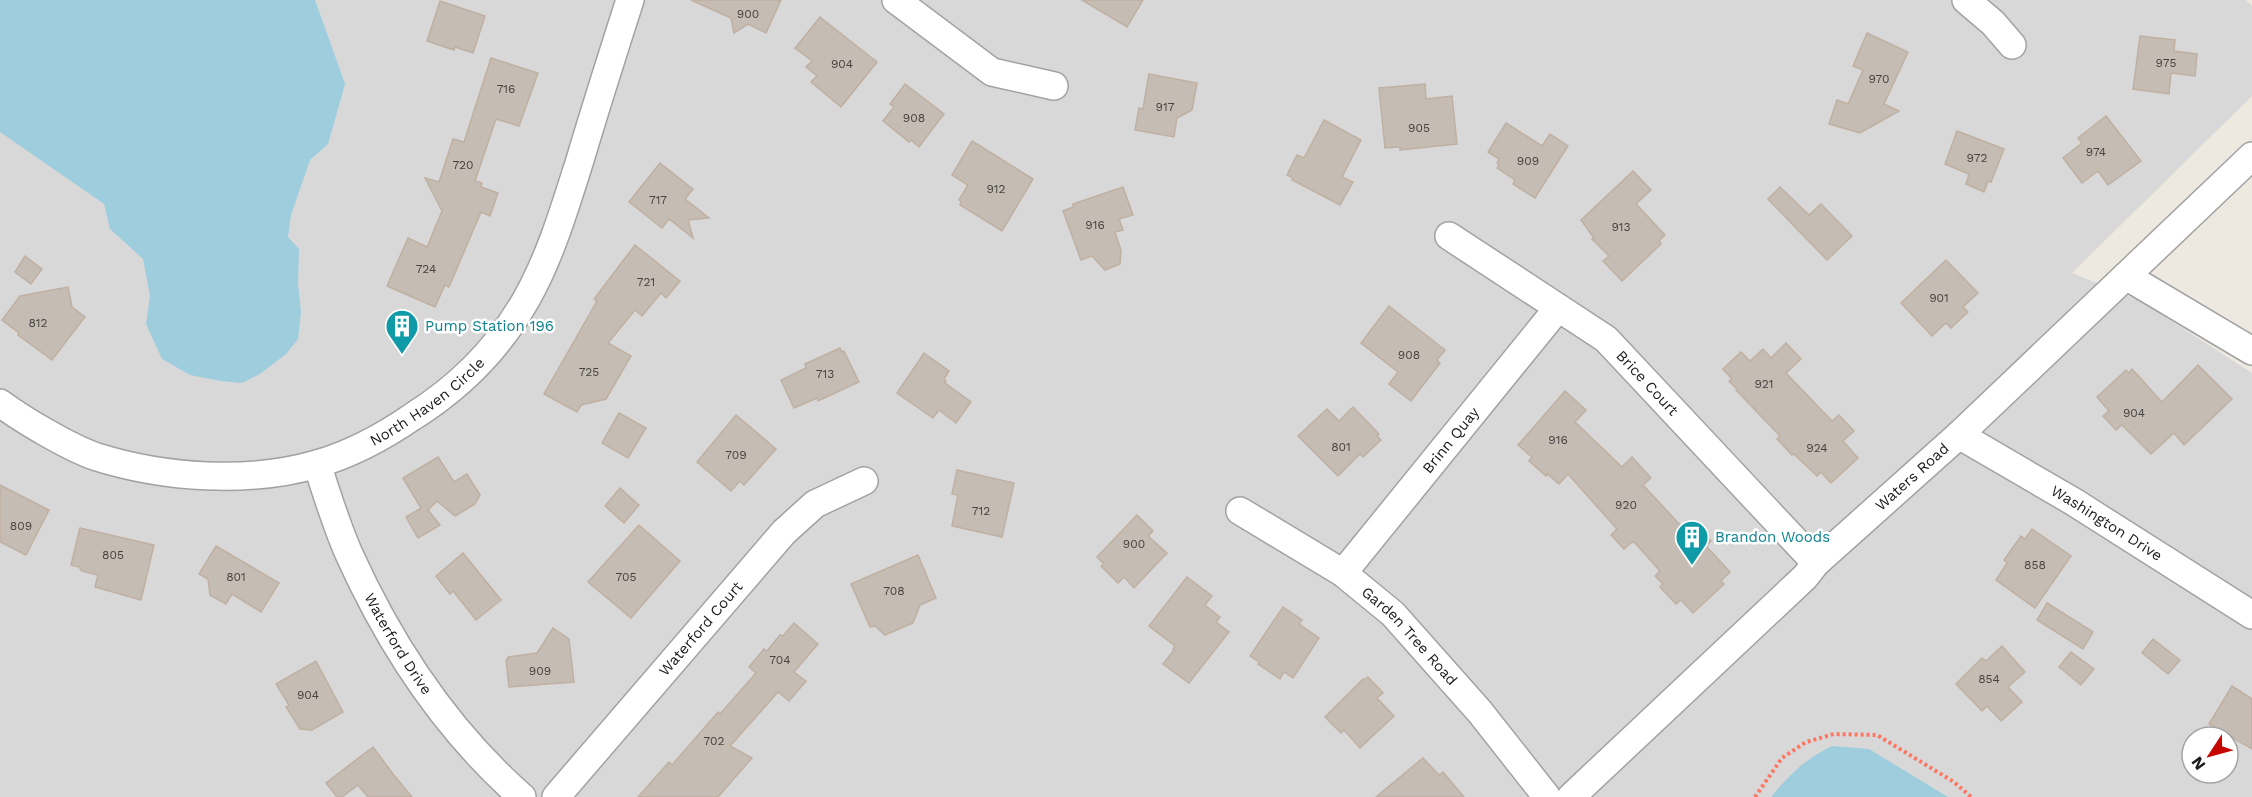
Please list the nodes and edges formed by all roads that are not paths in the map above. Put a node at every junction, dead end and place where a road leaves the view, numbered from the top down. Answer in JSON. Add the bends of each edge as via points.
{"nodes":[{"id":1,"x":630,"y":0,"type":"edge"},
{"id":2,"x":896,"y":0,"type":"edge"},
{"id":3,"x":1966,"y":0,"type":"edge"},
{"id":4,"x":2012,"y":45,"type":"dead end"},
{"id":5,"x":1054,"y":86,"type":"dead end"},
{"id":6,"x":2252,"y":156,"type":"edge"},
{"id":7,"x":1449,"y":236,"type":"dead end"},
{"id":8,"x":2126,"y":276,"type":"junction"},
{"id":9,"x":1558,"y":308,"type":"junction"},
{"id":10,"x":2252,"y":351,"type":"edge"},
{"id":11,"x":0,"y":403,"type":"edge"},
{"id":12,"x":1959,"y":435,"type":"junction"},
{"id":13,"x":317,"y":464,"type":"junction"},
{"id":14,"x":864,"y":481,"type":"dead end"},
{"id":15,"x":1240,"y":511,"type":"dead end"},
{"id":16,"x":1816,"y":564,"type":"junction"},
{"id":17,"x":1343,"y":573,"type":"junction"},
{"id":18,"x":2252,"y":615,"type":"edge"},
{"id":19,"x":522,"y":797,"type":"edge"},
{"id":20,"x":556,"y":797,"type":"edge"},
{"id":21,"x":1547,"y":797,"type":"edge"},
{"id":22,"x":1571,"y":797,"type":"edge"}],
"edges":[{"from":1,"to":13,"type":"street","name":"North Haven Circle","via":[[561,221],[526,300],[507,329],[474,369],[434,404],[360,448]]},
{"from":2,"to":5,"type":"street","via":[[992,72]]},
{"from":3,"to":4,"type":"street"},
{"from":6,"to":8,"type":"street","name":"Waters Road"},
{"from":7,"to":9,"type":"street","name":"Brice Court"},
{"from":8,"to":10,"type":"street"},
{"from":8,"to":12,"type":"street","name":"Waters Road"},
{"from":9,"to":16,"type":"street","name":"Brice Court","via":[[1606,339]]},
{"from":9,"to":17,"type":"street","name":"Brinn Quay"},
{"from":11,"to":13,"type":"street","name":"North Haven Circle","via":[[95,457],[163,473],[234,476]]},
{"from":12,"to":16,"type":"street","name":"Waters Road"},
{"from":12,"to":18,"type":"street","name":"Washington Drive"},
{"from":13,"to":19,"type":"street","name":"Waterford Drive","via":[[349,553],[391,635],[458,733]]},
{"from":14,"to":20,"type":"street","name":"Waterford Court","via":[[815,504],[784,532]]},
{"from":15,"to":17,"type":"street","name":"Garden Tree Road"},
{"from":16,"to":22,"type":"street","name":"Waters Road"},
{"from":17,"to":21,"type":"street","name":"Garden Tree Road","via":[[1393,614],[1480,712]]}]}
